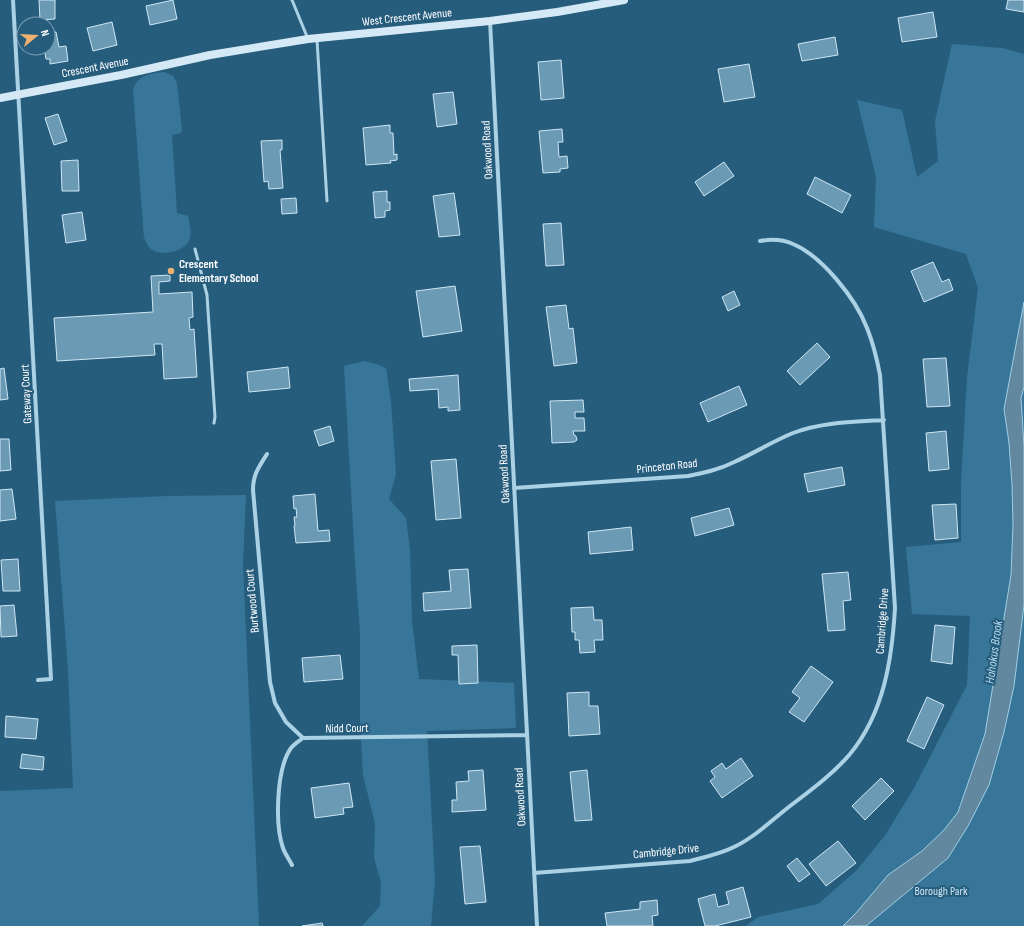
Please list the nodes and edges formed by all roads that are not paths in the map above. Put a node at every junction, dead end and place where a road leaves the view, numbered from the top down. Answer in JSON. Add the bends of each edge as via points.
{"nodes":[{"id":1,"x":13,"y":0,"type":"edge"},
{"id":2,"x":292,"y":0,"type":"edge"},
{"id":3,"x":624,"y":0,"type":"edge"},
{"id":4,"x":490,"y":21,"type":"junction"},
{"id":5,"x":317,"y":38,"type":"junction"},
{"id":6,"x":308,"y":39,"type":"junction"},
{"id":7,"x":194,"y":58,"type":"joint"},
{"id":8,"x":19,"y":94,"type":"junction"},
{"id":9,"x":0,"y":98,"type":"edge"},
{"id":10,"x":327,"y":201,"type":"dead end"},
{"id":11,"x":760,"y":241,"type":"dead end"},
{"id":12,"x":195,"y":249,"type":"dead end"},
{"id":13,"x":884,"y":420,"type":"junction"},
{"id":14,"x":214,"y":422,"type":"dead end"},
{"id":15,"x":267,"y":454,"type":"dead end"},
{"id":16,"x":514,"y":488,"type":"junction"},
{"id":17,"x":38,"y":680,"type":"dead end"},
{"id":18,"x":527,"y":735,"type":"junction"},
{"id":19,"x":303,"y":738,"type":"junction"},
{"id":20,"x":292,"y":865,"type":"dead end"},
{"id":21,"x":534,"y":873,"type":"junction"},
{"id":22,"x":537,"y":926,"type":"edge"}],
"edges":[{"from":1,"to":8,"type":"street"},
{"from":2,"to":6,"type":"lane"},
{"from":3,"to":4,"type":"main road","name":"West Crescent Avenue"},
{"from":4,"to":5,"type":"main road","name":"West Crescent Avenue"},
{"from":4,"to":16,"type":"street","name":"Oakwood Road"},
{"from":5,"to":6,"type":"main road","name":"West Crescent Avenue"},
{"from":5,"to":10,"type":"lane"},
{"from":6,"to":7,"type":"main road","name":"West Crescent Avenue"},
{"from":7,"to":8,"type":"main road","name":"Crescent Avenue"},
{"from":8,"to":9,"type":"main road","name":"Crescent Avenue"},
{"from":8,"to":17,"type":"street","name":"Gateway Court","via":[[51,679]]},
{"from":11,"to":13,"type":"street","name":"Cambridge Drive","via":[[780,240],[805,251],[840,283],[855,304],[867,326],[875,350]]},
{"from":12,"to":14,"type":"lane","via":[[207,295]]},
{"from":13,"to":16,"type":"street","name":"Princeton Road","via":[[819,426],[794,433],[771,442],[732,464],[688,476]]},
{"from":13,"to":21,"type":"street","name":"Cambridge Drive","via":[[894,581],[893,638],[888,669],[872,720],[850,754],[835,770],[752,836],[734,847],[713,855],[690,861]]},
{"from":15,"to":19,"type":"street","name":"Burtwood Court","via":[[256,472],[253,490],[270,682],[275,703],[286,722]]},
{"from":16,"to":18,"type":"street","name":"Oakwood Road"},
{"from":18,"to":19,"type":"street","name":"Nidd Court"},
{"from":18,"to":21,"type":"street","name":"Oakwood Road"},
{"from":19,"to":20,"type":"street","via":[[291,748],[282,767],[278,793],[283,848]]},
{"from":21,"to":22,"type":"street","name":"Oakwood Road"}]}
